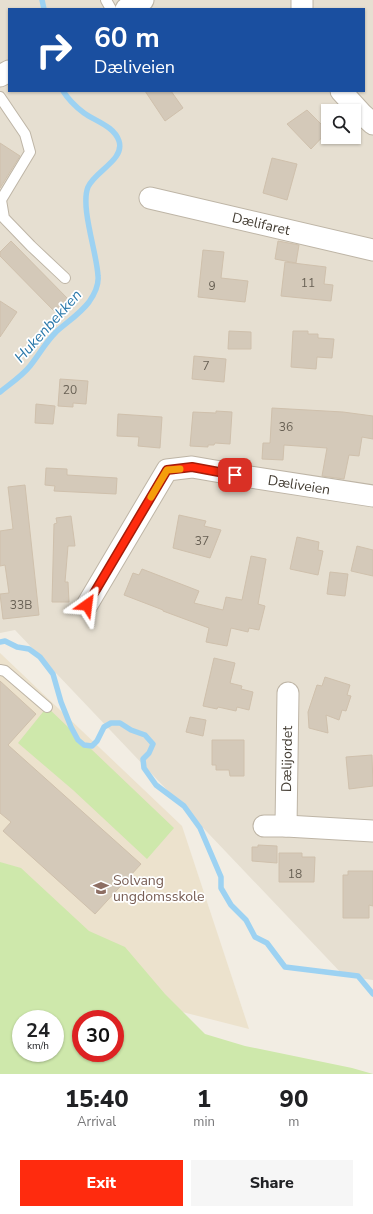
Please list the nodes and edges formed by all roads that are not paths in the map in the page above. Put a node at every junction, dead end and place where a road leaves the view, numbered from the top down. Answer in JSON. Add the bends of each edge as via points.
{"nodes":[{"id":1,"x":143,"y":0,"type":"edge"},
{"id":2,"x":128,"y":8,"type":"edge"},
{"id":3,"x":342,"y":92,"type":"edge"},
{"id":4,"x":0,"y":97,"type":"edge"},
{"id":5,"x":373,"y":124,"type":"edge"},
{"id":6,"x":150,"y":198,"type":"dead end"},
{"id":7,"x":373,"y":250,"type":"edge"},
{"id":8,"x":65,"y":278,"type":"dead end"},
{"id":9,"x":373,"y":496,"type":"edge"},
{"id":10,"x":87,"y":605,"type":"dead end"},
{"id":11,"x":0,"y":670,"type":"edge"},
{"id":12,"x":288,"y":693,"type":"dead end"},
{"id":13,"x":47,"y":707,"type":"dead end"},
{"id":14,"x":264,"y":826,"type":"dead end"},
{"id":15,"x":286,"y":826,"type":"junction"},
{"id":16,"x":373,"y":831,"type":"edge"}],
"edges":[{"from":1,"to":2,"type":"street"},
{"from":3,"to":5,"type":"street"},
{"from":4,"to":8,"type":"lane","via":[[25,134],[30,152],[1,200],[4,218]]},
{"from":6,"to":7,"type":"street","name":"Dælifaret"},
{"from":9,"to":10,"type":"street","name":"Dæliveien","via":[[192,467],[167,470]]},
{"from":11,"to":13,"type":"lane","via":[[5,671]]},
{"from":12,"to":15,"type":"street","name":"Dælijordet"},
{"from":14,"to":15,"type":"street"},
{"from":15,"to":16,"type":"street"}]}
